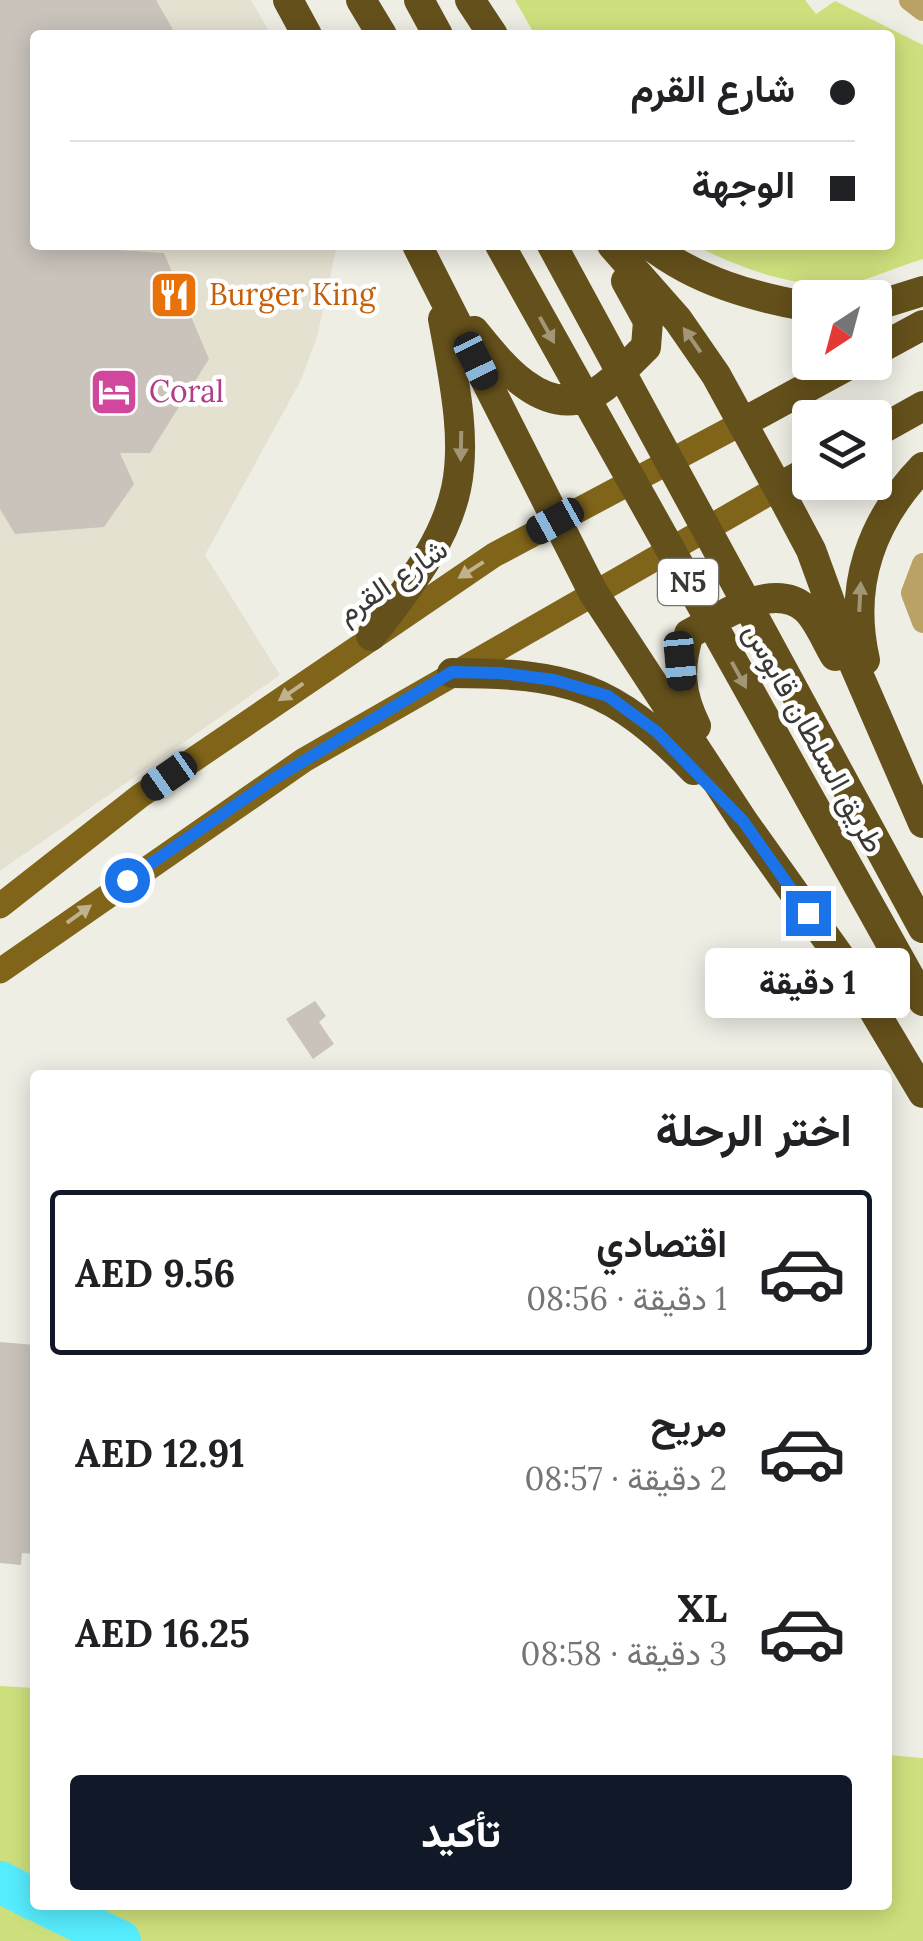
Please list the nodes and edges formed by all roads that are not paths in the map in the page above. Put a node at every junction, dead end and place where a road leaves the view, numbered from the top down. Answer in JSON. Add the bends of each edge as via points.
{"nodes":[{"id":1,"x":288,"y":0,"type":"edge"},
{"id":2,"x":361,"y":0,"type":"edge"},
{"id":3,"x":419,"y":0,"type":"edge"},
{"id":4,"x":468,"y":0,"type":"edge"},
{"id":5,"x":910,"y":0,"type":"edge"},
{"id":6,"x":923,"y":10,"type":"edge"},
{"id":7,"x":304,"y":30,"type":"edge"},
{"id":8,"x":379,"y":30,"type":"edge"},
{"id":9,"x":435,"y":30,"type":"edge"},
{"id":10,"x":486,"y":30,"type":"edge"},
{"id":11,"x":419,"y":250,"type":"edge"},
{"id":12,"x":503,"y":250,"type":"edge"},
{"id":13,"x":555,"y":250,"type":"edge"},
{"id":14,"x":612,"y":250,"type":"edge"},
{"id":15,"x":614,"y":250,"type":"edge"},
{"id":16,"x":658,"y":250,"type":"edge"},
{"id":17,"x":436,"y":281,"type":"junction"},
{"id":18,"x":923,"y":291,"type":"edge"},
{"id":19,"x":892,"y":301,"type":"edge"},
{"id":20,"x":792,"y":304,"type":"edge"},
{"id":21,"x":923,"y":325,"type":"edge"},
{"id":22,"x":892,"y":342,"type":"edge"},
{"id":23,"x":821,"y":380,"type":"edge"},
{"id":24,"x":923,"y":406,"type":"edge"},
{"id":25,"x":742,"y":423,"type":"junction"},
{"id":26,"x":892,"y":423,"type":"edge"},
{"id":27,"x":923,"y":467,"type":"edge"},
{"id":28,"x":792,"y":480,"type":"edge"},
{"id":29,"x":778,"y":488,"type":"junction"},
{"id":30,"x":555,"y":521,"type":"junction"},
{"id":31,"x":923,"y":564,"type":"edge"},
{"id":32,"x":593,"y":592,"type":"junction"},
{"id":33,"x":923,"y":622,"type":"edge"},
{"id":34,"x":371,"y":636,"type":"junction"},
{"id":35,"x":452,"y":672,"type":"junction"},
{"id":36,"x":879,"y":727,"type":"junction"},
{"id":37,"x":743,"y":821,"type":"junction"},
{"id":38,"x":923,"y":823,"type":"edge"},
{"id":39,"x":0,"y":906,"type":"edge"},
{"id":40,"x":917,"y":918,"type":"edge"},
{"id":41,"x":0,"y":972,"type":"edge"},
{"id":42,"x":923,"y":1001,"type":"edge"},
{"id":43,"x":923,"y":1093,"type":"edge"}],
"edges":[{"from":1,"to":7,"type":"highway"},
{"from":2,"to":8,"type":"highway"},
{"from":3,"to":9,"type":"highway"},
{"from":4,"to":10,"type":"highway"},
{"from":5,"to":6,"type":"street"},
{"from":11,"to":17,"type":"highway"},
{"from":12,"to":42,"type":"highway","name":"طريق السلطان قابوس","number":"N5","one_way":true},
{"from":13,"to":40,"type":"highway","name":"طريق السلطان قابوس","number":"N5"},
{"from":14,"to":17,"type":"highway","via":[[648,321],[646,347],[604,386],[569,401],[522,384]]},
{"from":25,"to":15,"type":"highway","one_way":true,"via":[[678,320]]},
{"from":16,"to":20,"type":"highway","via":[[692,272]]},
{"from":17,"to":30,"type":"highway"},
{"from":17,"to":34,"type":"highway","one_way":true,"via":[[461,417],[461,470],[448,526]]},
{"from":18,"to":19,"type":"highway"},
{"from":21,"to":22,"type":"highway"},
{"from":23,"to":25,"type":"highway","name":"شارع القرم"},
{"from":24,"to":26,"type":"highway"},
{"from":25,"to":29,"type":"highway"},
{"from":25,"to":30,"type":"main road","name":"شارع القرم"},
{"from":36,"to":27,"type":"highway","one_way":true,"via":[[858,632],[861,581],[873,536],[900,490]]},
{"from":28,"to":29,"type":"highway"},
{"from":29,"to":32,"type":"main road"},
{"from":29,"to":36,"type":"highway","via":[[810,550]]},
{"from":30,"to":32,"type":"highway"},
{"from":30,"to":34,"type":"main road","name":"شارع القرم","one_way":true},
{"from":31,"to":33,"type":"street","via":[[912,593]]},
{"from":32,"to":35,"type":"main road"},
{"from":32,"to":37,"type":"highway"},
{"from":34,"to":39,"type":"main road","name":"شارع القرم","one_way":true,"via":[[140,796]]},
{"from":35,"to":37,"type":"highway","via":[[554,680],[608,696],[657,732]]},
{"from":41,"to":35,"type":"main road","one_way":true,"via":[[272,780]]},
{"from":36,"to":37,"type":"highway","via":[[806,609],[784,598],[744,604],[689,634],[680,661],[684,700]]},
{"from":36,"to":38,"type":"highway"},
{"from":37,"to":43,"type":"highway","via":[[852,974]]}]}
